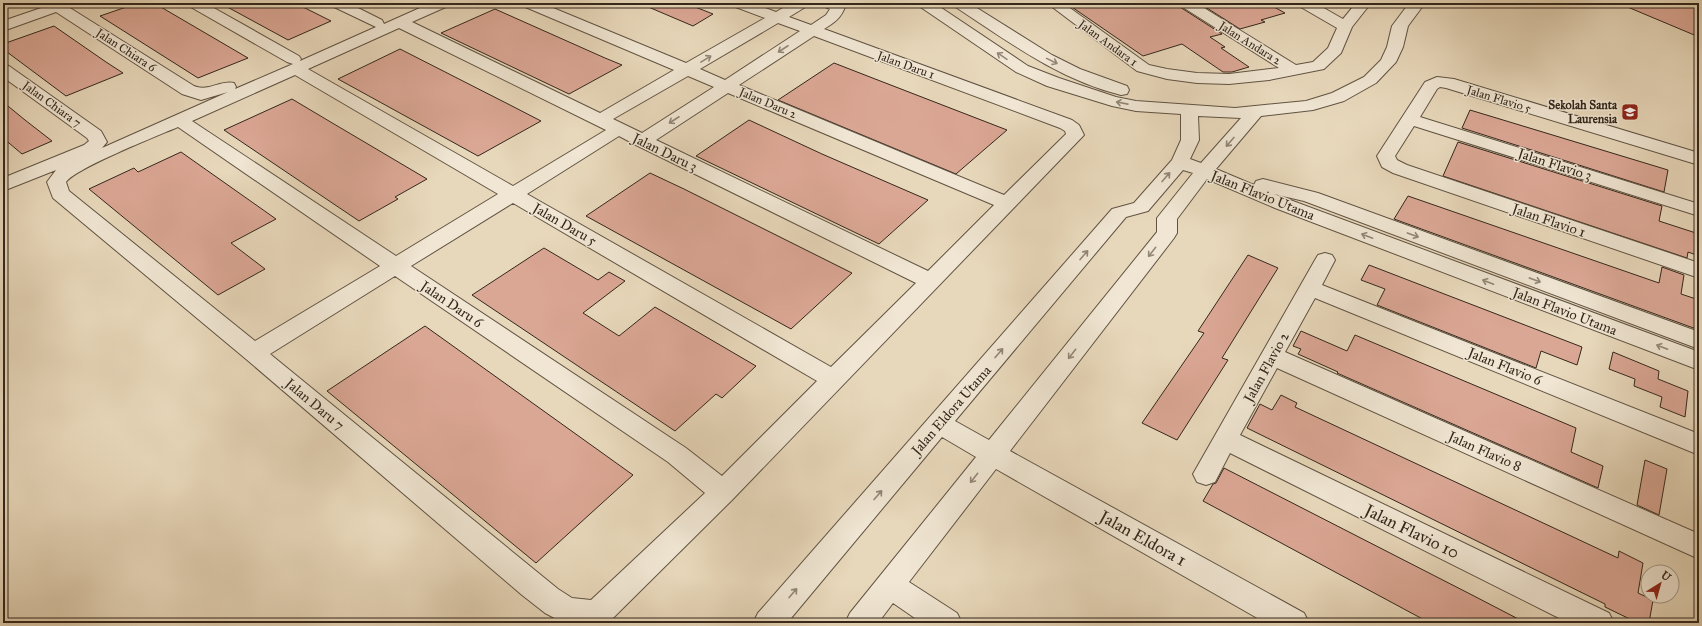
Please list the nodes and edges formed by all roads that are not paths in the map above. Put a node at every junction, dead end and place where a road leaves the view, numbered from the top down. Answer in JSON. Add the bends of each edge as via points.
{"nodes":[{"id":1,"x":194,"y":3,"type":"edge"},
{"id":2,"x":337,"y":3,"type":"edge"},
{"id":3,"x":421,"y":3,"type":"edge"},
{"id":4,"x":443,"y":3,"type":"edge"},
{"id":5,"x":528,"y":3,"type":"edge"},
{"id":6,"x":738,"y":3,"type":"edge"},
{"id":7,"x":802,"y":3,"type":"edge"},
{"id":8,"x":924,"y":3,"type":"edge"},
{"id":9,"x":959,"y":3,"type":"edge"},
{"id":10,"x":1054,"y":3,"type":"edge"},
{"id":11,"x":1186,"y":3,"type":"edge"},
{"id":12,"x":1304,"y":3,"type":"edge"},
{"id":13,"x":1364,"y":3,"type":"edge"},
{"id":14,"x":1418,"y":3,"type":"edge"},
{"id":15,"x":60,"y":4,"type":"edge"},
{"id":16,"x":837,"y":4,"type":"edge"},
{"id":17,"x":777,"y":17,"type":"junction"},
{"id":18,"x":399,"y":22,"type":"junction"},
{"id":19,"x":377,"y":23,"type":"junction"},
{"id":20,"x":3,"y":26,"type":"edge"},
{"id":21,"x":1345,"y":26,"type":"junction"},
{"id":22,"x":812,"y":30,"type":"junction"},
{"id":23,"x":294,"y":64,"type":"junction"},
{"id":24,"x":3,"y":69,"type":"edge"},
{"id":25,"x":688,"y":70,"type":"junction"},
{"id":26,"x":1294,"y":71,"type":"junction"},
{"id":27,"x":726,"y":86,"type":"junction"},
{"id":28,"x":1189,"y":110,"type":"junction"},
{"id":29,"x":1255,"y":112,"type":"junction"},
{"id":30,"x":1410,"y":119,"type":"junction"},
{"id":31,"x":178,"y":120,"type":"junction"},
{"id":32,"x":600,"y":120,"type":"junction"},
{"id":33,"x":619,"y":129,"type":"junction"},
{"id":34,"x":642,"y":141,"type":"junction"},
{"id":35,"x":1699,"y":159,"type":"edge"},
{"id":36,"x":1180,"y":162,"type":"junction"},
{"id":37,"x":1204,"y":171,"type":"junction"},
{"id":38,"x":3,"y":185,"type":"edge"},
{"id":39,"x":513,"y":194,"type":"junction"},
{"id":40,"x":1008,"y":204,"type":"junction"},
{"id":41,"x":1141,"y":207,"type":"junction"},
{"id":42,"x":1699,"y":210,"type":"edge"},
{"id":43,"x":1167,"y":218,"type":"junction"},
{"id":44,"x":1326,"y":260,"type":"dead end"},
{"id":45,"x":396,"y":266,"type":"junction"},
{"id":46,"x":1699,"y":271,"type":"edge"},
{"id":47,"x":931,"y":281,"type":"junction"},
{"id":48,"x":1310,"y":288,"type":"junction"},
{"id":49,"x":1699,"y":341,"type":"edge"},
{"id":50,"x":254,"y":353,"type":"junction"},
{"id":51,"x":1272,"y":356,"type":"junction"},
{"id":52,"x":1699,"y":361,"type":"edge"},
{"id":53,"x":833,"y":379,"type":"junction"},
{"id":54,"x":939,"y":424,"type":"junction"},
{"id":55,"x":1225,"y":439,"type":"junction"},
{"id":56,"x":1699,"y":445,"type":"edge"},
{"id":57,"x":993,"y":454,"type":"junction"},
{"id":58,"x":1206,"y":474,"type":"dead end"},
{"id":59,"x":723,"y":492,"type":"junction"},
{"id":60,"x":1699,"y":547,"type":"edge"},
{"id":61,"x":890,"y":585,"type":"junction"},
{"id":62,"x":768,"y":623,"type":"edge"},
{"id":63,"x":860,"y":623,"type":"edge"},
{"id":64,"x":947,"y":623,"type":"edge"},
{"id":65,"x":1294,"y":623,"type":"edge"},
{"id":66,"x":1599,"y":623,"type":"edge"}],
"edges":[{"from":1,"to":23,"type":"street","name":"Jalan Daru 5"},
{"from":2,"to":19,"type":"street"},
{"from":3,"to":19,"type":"street"},
{"from":4,"to":18,"type":"street"},
{"from":5,"to":25,"type":"street","name":"Jalan Daru 2"},
{"from":6,"to":17,"type":"street","name":"Jalan Daru 1"},
{"from":7,"to":17,"type":"street"},
{"from":28,"to":8,"type":"street","one_way":true,"via":[[1136,106],[1053,82],[1022,69]]},
{"from":9,"to":28,"type":"street","one_way":true,"via":[[1046,58],[1074,72],[1127,92]]},
{"from":10,"to":26,"type":"street","name":"Jalan Andara 1","via":[[1143,68],[1190,77],[1229,79]]},
{"from":11,"to":26,"type":"street","name":"Jalan Andara 2"},
{"from":12,"to":21,"type":"street"},
{"from":13,"to":21,"type":"street"},
{"from":14,"to":29,"type":"street","via":[[1400,26],[1388,62],[1370,80],[1338,98],[1307,106]]},
{"from":15,"to":20,"type":"street"},
{"from":15,"to":23,"type":"street","name":"Jalan Chiara 6","via":[[188,90],[201,95],[217,92]]},
{"from":16,"to":22,"type":"street","via":[[835,14]]},
{"from":17,"to":22,"type":"street","name":"Jalan Daru 1"},
{"from":25,"to":17,"type":"street","one_way":true},
{"from":18,"to":23,"type":"street"},
{"from":18,"to":32,"type":"street","name":"Jalan Daru 3"},
{"from":19,"to":23,"type":"street"},
{"from":21,"to":26,"type":"street","via":[[1335,50],[1318,66]]},
{"from":22,"to":27,"type":"street","one_way":true},
{"from":22,"to":40,"type":"street","name":"Jalan Daru 1","via":[[1066,124],[1073,129],[1075,135],[1071,140]]},
{"from":23,"to":31,"type":"street"},
{"from":23,"to":39,"type":"street","name":"Jalan Daru 5"},
{"from":24,"to":38,"type":"street","name":"Jalan Chiara 7","via":[[96,135],[98,142],[90,150]]},
{"from":25,"to":27,"type":"street","name":"Jalan Daru 2"},
{"from":25,"to":32,"type":"street"},
{"from":27,"to":34,"type":"street","one_way":true},
{"from":27,"to":40,"type":"street","name":"Jalan Daru 2"},
{"from":28,"to":29,"type":"street"},
{"from":28,"to":36,"type":"street","via":[[1189,144]]},
{"from":29,"to":37,"type":"street","one_way":true},
{"from":30,"to":35,"type":"street","name":"Jalan Flavio 5","via":[[1431,86],[1437,82],[1448,83]]},
{"from":30,"to":42,"type":"street","name":"Jalan Flavio 3"},
{"from":30,"to":46,"type":"street","name":"Jalan Flavio 1","via":[[1386,156],[1389,162],[1400,169]]},
{"from":31,"to":45,"type":"street","name":"Jalan Daru 6"},
{"from":31,"to":50,"type":"street","name":"Jalan Daru 7","via":[[85,162],[62,174],[56,182],[60,194]]},
{"from":32,"to":33,"type":"street","name":"Jalan Daru 3"},
{"from":33,"to":34,"type":"street","name":"Jalan Daru 3"},
{"from":33,"to":39,"type":"street"},
{"from":34,"to":47,"type":"street","name":"Jalan Daru 3"},
{"from":36,"to":37,"type":"street"},
{"from":41,"to":36,"type":"street","one_way":true},
{"from":37,"to":43,"type":"street"},
{"from":37,"to":49,"type":"street","name":"Jalan Flavio Utama","one_way":true,"via":[[1311,197]]},
{"from":52,"to":37,"type":"street","name":"Jalan Flavio Utama","one_way":true,"via":[[1289,207]]},
{"from":39,"to":45,"type":"street"},
{"from":39,"to":53,"type":"street","name":"Jalan Daru 5"},
{"from":40,"to":47,"type":"street"},
{"from":41,"to":43,"type":"street"},
{"from":54,"to":41,"type":"street","name":"Jalan Eldora Utama","one_way":true,"via":[[1119,213]]},
{"from":43,"to":57,"type":"street","one_way":true,"via":[[1167,233]]},
{"from":44,"to":48,"type":"street","name":"Jalan Flavio 2"},
{"from":45,"to":50,"type":"street"},
{"from":45,"to":59,"type":"street","name":"Jalan Daru 6","via":[[677,455]]},
{"from":47,"to":53,"type":"street"},
{"from":48,"to":51,"type":"street","name":"Jalan Flavio 2"},
{"from":48,"to":56,"type":"street","name":"Jalan Flavio 6"},
{"from":50,"to":59,"type":"street","name":"Jalan Daru 7","via":[[566,612],[583,616],[598,613]]},
{"from":51,"to":55,"type":"street","name":"Jalan Flavio 2"},
{"from":51,"to":60,"type":"street","name":"Jalan Flavio 8"},
{"from":53,"to":59,"type":"street"},
{"from":54,"to":57,"type":"street","name":"Jalan Eldora 1"},
{"from":62,"to":54,"type":"street","name":"Jalan Eldora Utama","one_way":true},
{"from":55,"to":58,"type":"street","name":"Jalan Flavio 2"},
{"from":55,"to":66,"type":"street","name":"Jalan Flavio 10"},
{"from":57,"to":61,"type":"street","one_way":true},
{"from":57,"to":65,"type":"street","name":"Jalan Eldora 1"},
{"from":61,"to":63,"type":"street"},
{"from":61,"to":64,"type":"street"}]}
